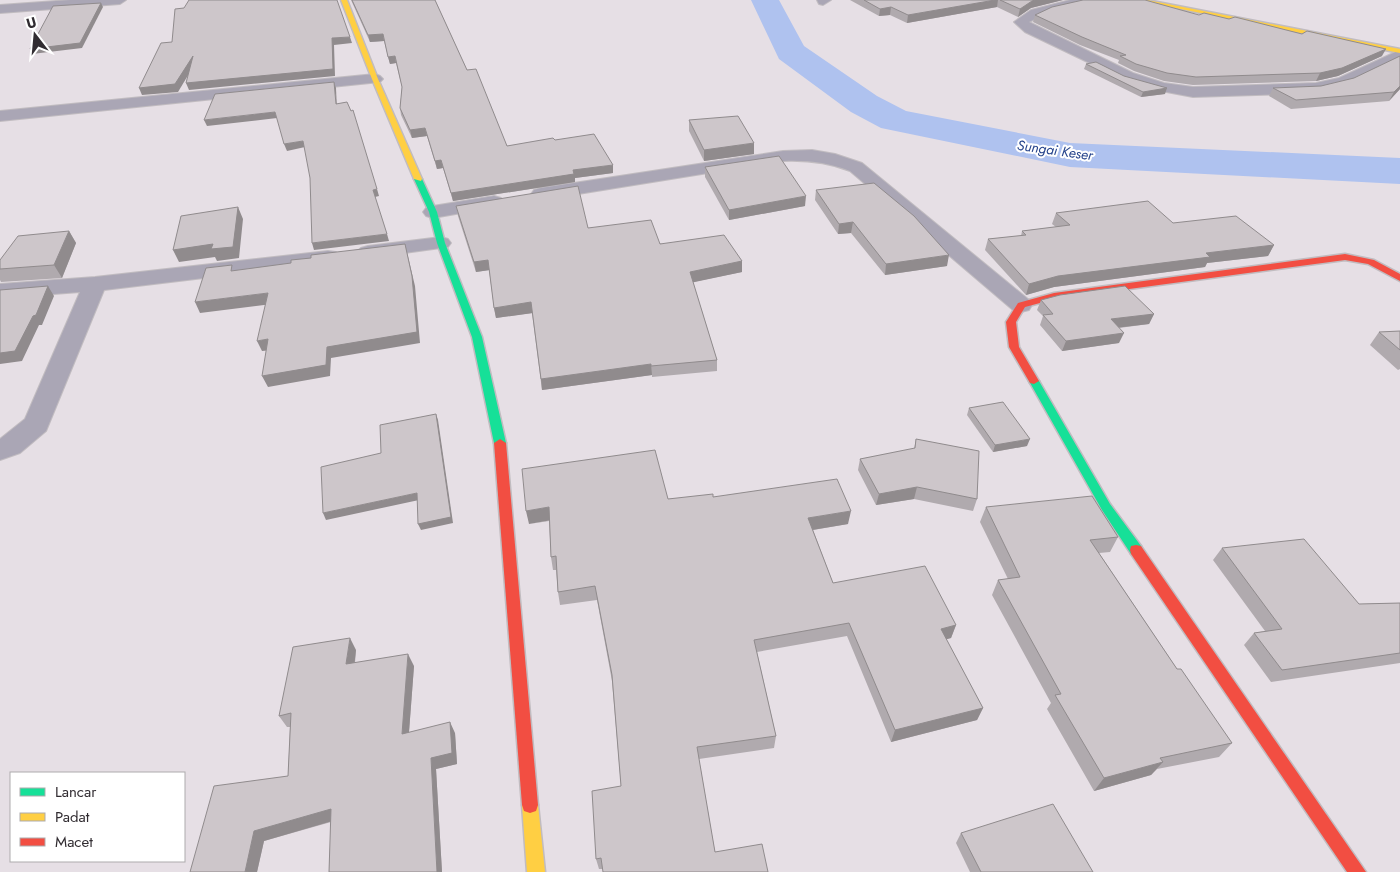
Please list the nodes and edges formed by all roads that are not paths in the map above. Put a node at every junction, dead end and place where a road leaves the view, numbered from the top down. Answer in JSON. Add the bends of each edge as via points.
{"nodes":[{"id":1,"x":120,"y":0,"type":"edge"},
{"id":2,"x":344,"y":0,"type":"edge"},
{"id":3,"x":1089,"y":0,"type":"edge"},
{"id":4,"x":1139,"y":0,"type":"edge"},
{"id":5,"x":0,"y":9,"type":"edge"},
{"id":6,"x":1400,"y":52,"type":"edge"},
{"id":7,"x":375,"y":78,"type":"junction"},
{"id":8,"x":0,"y":116,"type":"edge"},
{"id":9,"x":433,"y":212,"type":"junction"},
{"id":10,"x":441,"y":243,"type":"junction"},
{"id":11,"x":1400,"y":278,"type":"edge"},
{"id":12,"x":95,"y":284,"type":"junction"},
{"id":13,"x":0,"y":291,"type":"edge"},
{"id":14,"x":1021,"y":305,"type":"junction"},
{"id":15,"x":0,"y":450,"type":"edge"},
{"id":16,"x":536,"y":872,"type":"edge"},
{"id":17,"x":1357,"y":872,"type":"edge"}],
"edges":[{"from":1,"to":5,"type":"street"},
{"from":2,"to":7,"type":"street"},
{"from":3,"to":6,"type":"street","via":[[1026,16],[1021,22],[1128,76],[1160,87],[1193,92],[1316,88],[1344,82]]},
{"from":4,"to":6,"type":"street"},
{"from":7,"to":8,"type":"street"},
{"from":7,"to":9,"type":"street"},
{"from":9,"to":10,"type":"street"},
{"from":9,"to":14,"type":"street","via":[[783,156],[813,154],[856,167]]},
{"from":10,"to":12,"type":"street"},
{"from":10,"to":16,"type":"street","via":[[477,337],[500,437]]},
{"from":11,"to":14,"type":"street","via":[[1371,262],[1345,257],[1054,296]]},
{"from":12,"to":13,"type":"street"},
{"from":12,"to":15,"type":"street","via":[[36,424],[10,446]]},
{"from":14,"to":17,"type":"street","via":[[1011,322],[1014,347],[1106,507]]}]}
